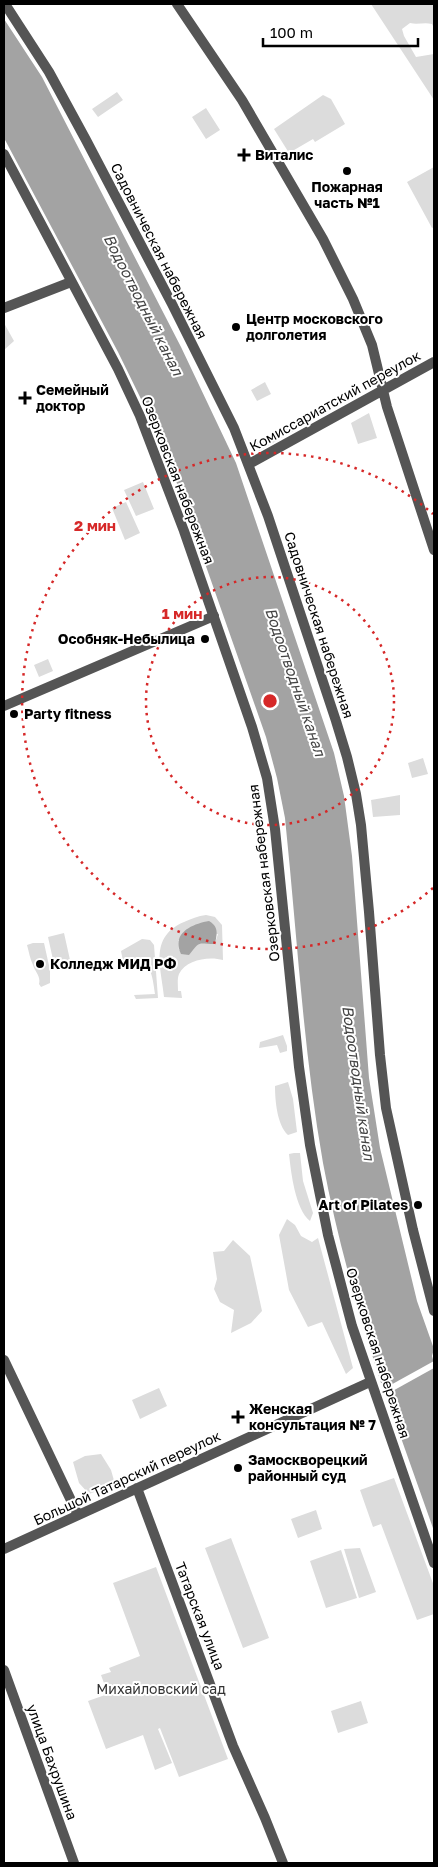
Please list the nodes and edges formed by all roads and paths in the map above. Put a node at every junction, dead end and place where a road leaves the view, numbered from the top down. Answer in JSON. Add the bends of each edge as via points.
{"nodes":[{"id":1,"x":5,"y":4,"type":"edge"},
{"id":2,"x":177,"y":4,"type":"edge"},
{"id":3,"x":4,"y":154,"type":"edge"},
{"id":4,"x":71,"y":282,"type":"junction"},
{"id":5,"x":4,"y":308,"type":"edge"},
{"id":6,"x":434,"y":362,"type":"edge"},
{"id":7,"x":383,"y":389,"type":"junction"},
{"id":8,"x":249,"y":464,"type":"junction"},
{"id":9,"x":434,"y":550,"type":"edge"},
{"id":10,"x":214,"y":616,"type":"junction"},
{"id":11,"x":4,"y":706,"type":"edge"},
{"id":12,"x":434,"y":1311,"type":"edge"},
{"id":13,"x":4,"y":1360,"type":"edge"},
{"id":14,"x":370,"y":1382,"type":"junction"},
{"id":15,"x":138,"y":1488,"type":"junction"},
{"id":16,"x":78,"y":1515,"type":"junction"},
{"id":17,"x":4,"y":1549,"type":"edge"},
{"id":18,"x":434,"y":1563,"type":"edge"},
{"id":19,"x":4,"y":1670,"type":"edge"},
{"id":20,"x":74,"y":1863,"type":"edge"},
{"id":21,"x":283,"y":1863,"type":"edge"}],
"edges":[{"from":1,"to":8,"type":"street","name":"Садовническая набережная","via":[[49,72],[86,140],[202,364]]},
{"from":2,"to":7,"type":"street","via":[[242,100],[327,247],[372,345]]},
{"from":3,"to":4,"type":"street","name":"Озерковская набережная"},
{"from":4,"to":5,"type":"street"},
{"from":4,"to":10,"type":"street","name":"Озерковская набережная","via":[[140,416]]},
{"from":6,"to":7,"type":"street","name":"Комиссариатский переулок"},
{"from":7,"to":8,"type":"street","name":"Комиссариатский переулок"},
{"from":7,"to":9,"type":"street"},
{"from":8,"to":12,"type":"street","name":"Садовническая набережная","via":[[336,720],[356,794],[386,1108]]},
{"from":10,"to":11,"type":"street"},
{"from":10,"to":14,"type":"street","name":"Озерковская набережная","via":[[252,726],[266,778],[277,842],[299,1067],[312,1155],[340,1285]]},
{"from":13,"to":16,"type":"street"},
{"from":14,"to":15,"type":"street","name":"Большой Татарский переулок"},
{"from":14,"to":18,"type":"street","name":"Озерковская набережная"},
{"from":15,"to":16,"type":"street","name":"Большой Татарский переулок"},
{"from":15,"to":21,"type":"street","name":"Татарская улица","via":[[233,1746]]},
{"from":16,"to":17,"type":"street","name":"Большой Татарский переулок"},
{"from":19,"to":20,"type":"street","name":"улица Бахрушина"}]}
